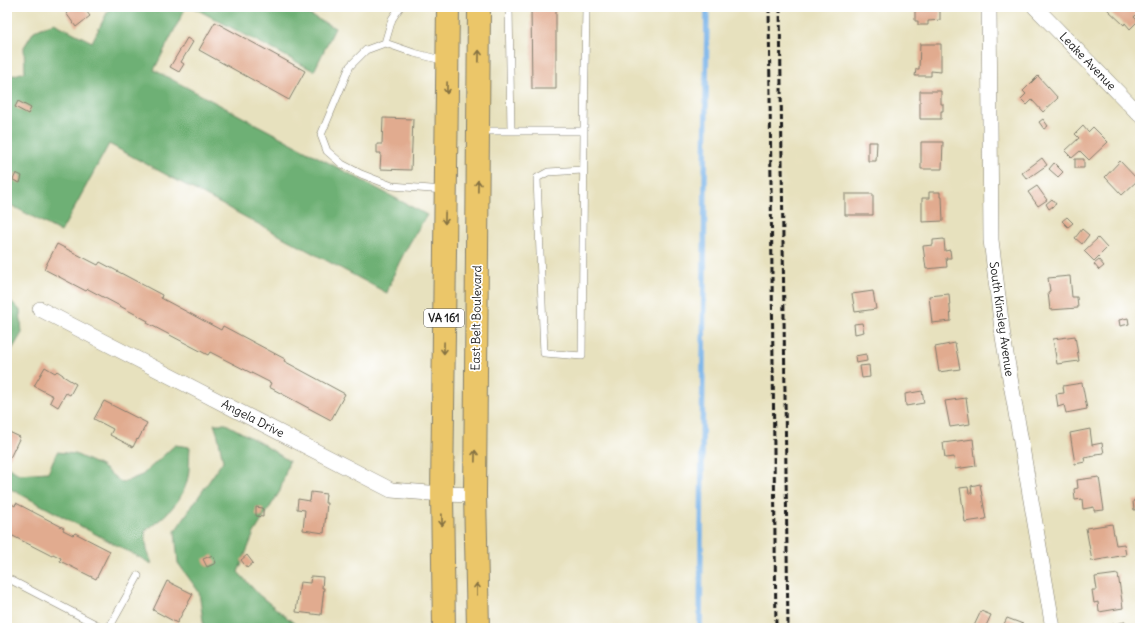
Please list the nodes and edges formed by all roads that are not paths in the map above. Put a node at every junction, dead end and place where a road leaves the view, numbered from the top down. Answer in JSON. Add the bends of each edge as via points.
{"nodes":[{"id":1,"x":400,"y":7,"type":"edge"},
{"id":2,"x":448,"y":7,"type":"edge"},
{"id":3,"x":479,"y":7,"type":"edge"},
{"id":4,"x":509,"y":7,"type":"edge"},
{"id":5,"x":586,"y":7,"type":"edge"},
{"id":6,"x":990,"y":7,"type":"edge"},
{"id":7,"x":1036,"y":7,"type":"edge"},
{"id":8,"x":385,"y":43,"type":"junction"},
{"id":9,"x":447,"y":61,"type":"junction"},
{"id":10,"x":1140,"y":115,"type":"edge"},
{"id":11,"x":478,"y":131,"type":"junction"},
{"id":12,"x":510,"y":131,"type":"junction"},
{"id":13,"x":584,"y":131,"type":"junction"},
{"id":14,"x":583,"y":170,"type":"junction"},
{"id":15,"x":446,"y":190,"type":"junction"},
{"id":16,"x":40,"y":309,"type":"dead end"},
{"id":17,"x":442,"y":494,"type":"junction"},
{"id":18,"x":474,"y":495,"type":"junction"},
{"id":19,"x":138,"y":576,"type":"dead end"},
{"id":20,"x":7,"y":578,"type":"edge"},
{"id":21,"x":102,"y":628,"type":"edge"},
{"id":22,"x":109,"y":628,"type":"edge"},
{"id":23,"x":444,"y":628,"type":"edge"},
{"id":24,"x":478,"y":628,"type":"edge"},
{"id":25,"x":1053,"y":628,"type":"edge"}],
"edges":[{"from":1,"to":8,"type":"lane","via":[[392,19]]},
{"from":2,"to":9,"type":"main road","number":"VA 161"},
{"from":11,"to":3,"type":"main road","name":"East Belt Boulevard","number":"VA 161","one_way":true},
{"from":4,"to":12,"type":"lane"},
{"from":5,"to":13,"type":"lane"},
{"from":6,"to":25,"type":"street","name":"South Kinsley Avenue","via":[[991,240],[1003,337]]},
{"from":7,"to":10,"type":"street","name":"Leake Avenue"},
{"from":8,"to":9,"type":"lane"},
{"from":8,"to":15,"type":"lane","via":[[366,50],[350,66],[321,135],[327,151],[342,164],[360,174],[392,186]]},
{"from":9,"to":15,"type":"main road","number":"VA 161","one_way":true},
{"from":11,"to":12,"type":"lane"},
{"from":18,"to":11,"type":"main road","name":"East Belt Boulevard","number":"VA 161","one_way":true},
{"from":12,"to":13,"type":"lane"},
{"from":13,"to":14,"type":"lane"},
{"from":14,"to":14,"type":"lane","via":[[582,356],[544,353],[537,178],[548,172]]},
{"from":15,"to":17,"type":"main road","number":"VA 161","one_way":true},
{"from":16,"to":17,"type":"street","name":"Angela Drive","via":[[391,490]]},
{"from":17,"to":18,"type":"street","name":"Angela Drive"},
{"from":17,"to":23,"type":"main road","number":"VA 161","one_way":true},
{"from":24,"to":18,"type":"main road","name":"East Belt Boulevard","number":"VA 161","one_way":true},
{"from":19,"to":22,"type":"lane"},
{"from":20,"to":21,"type":"lane"}]}
